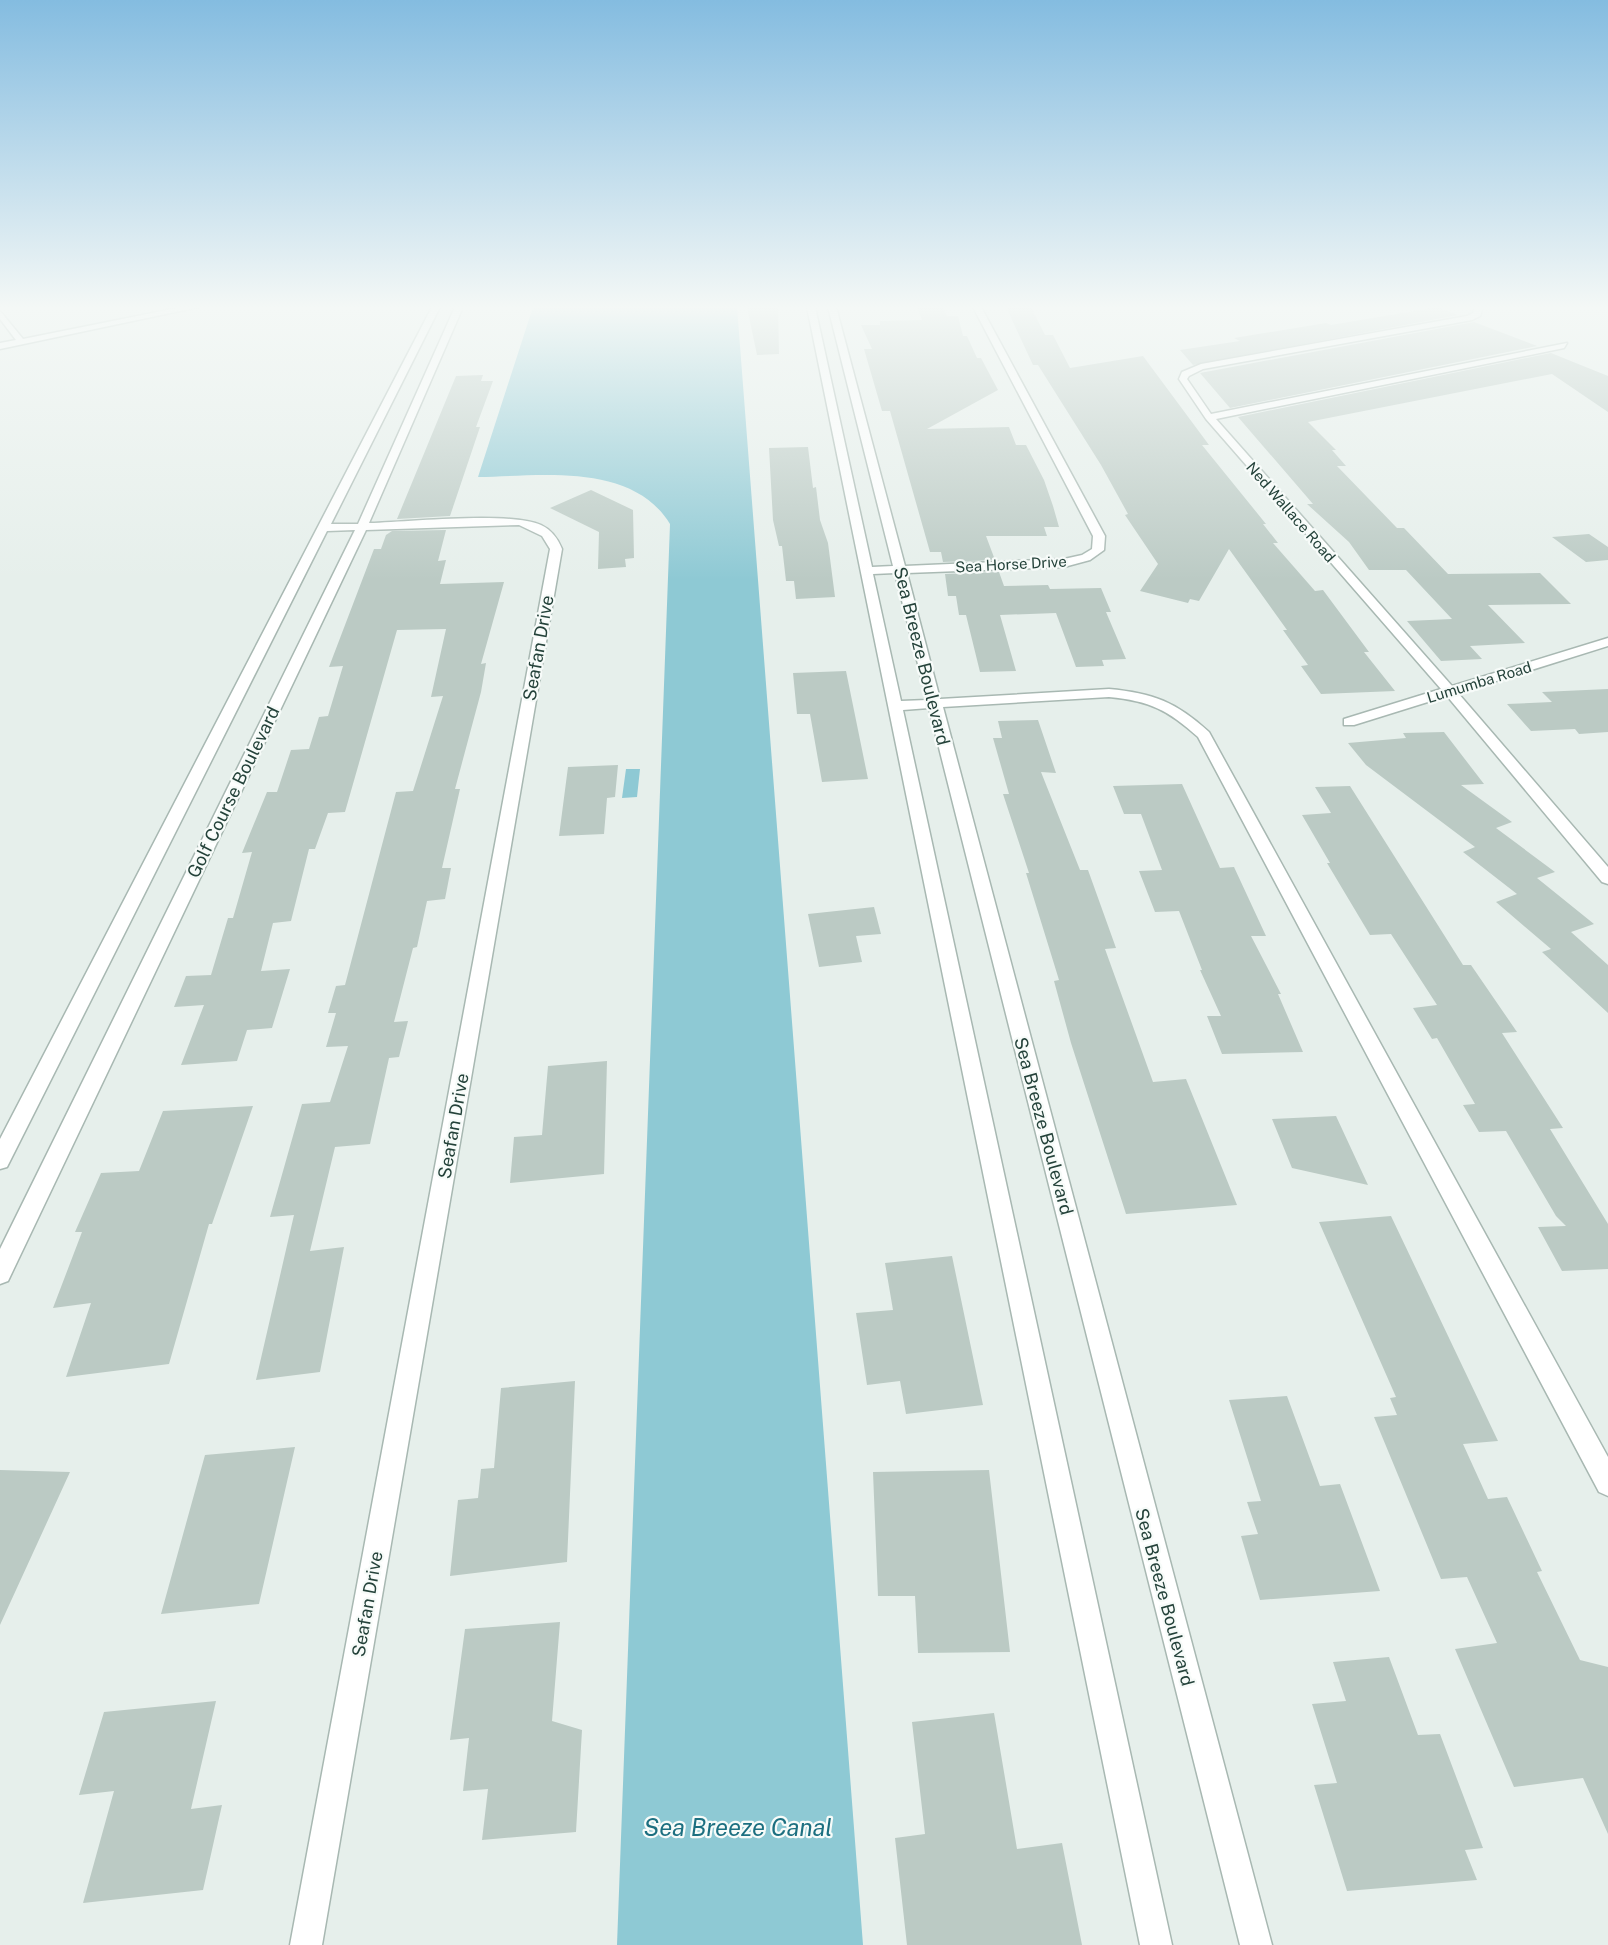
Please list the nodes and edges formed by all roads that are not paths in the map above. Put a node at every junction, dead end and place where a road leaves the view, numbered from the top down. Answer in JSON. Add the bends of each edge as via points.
{"nodes":[{"id":1,"x":390,"y":398,"type":"edge"},
{"id":2,"x":419,"y":398,"type":"edge"},
{"id":3,"x":830,"y":398,"type":"edge"},
{"id":4,"x":855,"y":398,"type":"edge"},
{"id":5,"x":1025,"y":398,"type":"edge"},
{"id":6,"x":1196,"y":398,"type":"edge"},
{"id":7,"x":1304,"y":398,"type":"edge"},
{"id":8,"x":1209,"y":417,"type":"junction"},
{"id":9,"x":362,"y":527,"type":"junction"},
{"id":10,"x":323,"y":528,"type":"junction"},
{"id":11,"x":867,"y":571,"type":"junction"},
{"id":12,"x":900,"y":571,"type":"junction"},
{"id":13,"x":1608,"y":642,"type":"edge"},
{"id":14,"x":1449,"y":691,"type":"junction"},
{"id":15,"x":935,"y":705,"type":"junction"},
{"id":16,"x":895,"y":706,"type":"junction"},
{"id":17,"x":1349,"y":722,"type":"dead end"},
{"id":18,"x":1608,"y":878,"type":"edge"},
{"id":19,"x":0,"y":1160,"type":"edge"},
{"id":20,"x":0,"y":1273,"type":"edge"},
{"id":21,"x":1608,"y":1483,"type":"edge"},
{"id":22,"x":306,"y":1945,"type":"edge"},
{"id":23,"x":1156,"y":1945,"type":"edge"},
{"id":24,"x":1256,"y":1945,"type":"edge"}],
"edges":[{"from":1,"to":10,"type":"street"},
{"from":2,"to":9,"type":"street","name":"Golf Course Boulevard"},
{"from":3,"to":11,"type":"street","name":"Sea Breeze Boulevard"},
{"from":4,"to":12,"type":"street","name":"Sea Breeze Boulevard"},
{"from":5,"to":12,"type":"street","name":"Sea Horse Drive","via":[[1099,536],[1098,550],[1086,558],[1064,563]]},
{"from":6,"to":8,"type":"street","name":"Ned Wallace Road"},
{"from":7,"to":8,"type":"street"},
{"from":8,"to":14,"type":"street","name":"Ned Wallace Road"},
{"from":9,"to":10,"type":"street","name":"Seafan Drive"},
{"from":9,"to":20,"type":"street","name":"Golf Course Boulevard"},
{"from":9,"to":22,"type":"street","name":"Seafan Drive","via":[[519,522],[551,536],[556,549]]},
{"from":10,"to":19,"type":"street"},
{"from":11,"to":12,"type":"street"},
{"from":11,"to":16,"type":"street","name":"Sea Breeze Boulevard"},
{"from":12,"to":15,"type":"street","name":"Sea Breeze Boulevard"},
{"from":13,"to":14,"type":"street","name":"Lumumba Road"},
{"from":14,"to":17,"type":"street","name":"Lumumba Road"},
{"from":14,"to":18,"type":"street","name":"Ned Wallace Road"},
{"from":15,"to":16,"type":"street"},
{"from":15,"to":21,"type":"street","via":[[1109,693],[1135,695],[1160,701],[1179,712],[1204,735]]},
{"from":15,"to":24,"type":"street","name":"Sea Breeze Boulevard"},
{"from":16,"to":23,"type":"street","name":"Sea Breeze Boulevard"}]}
